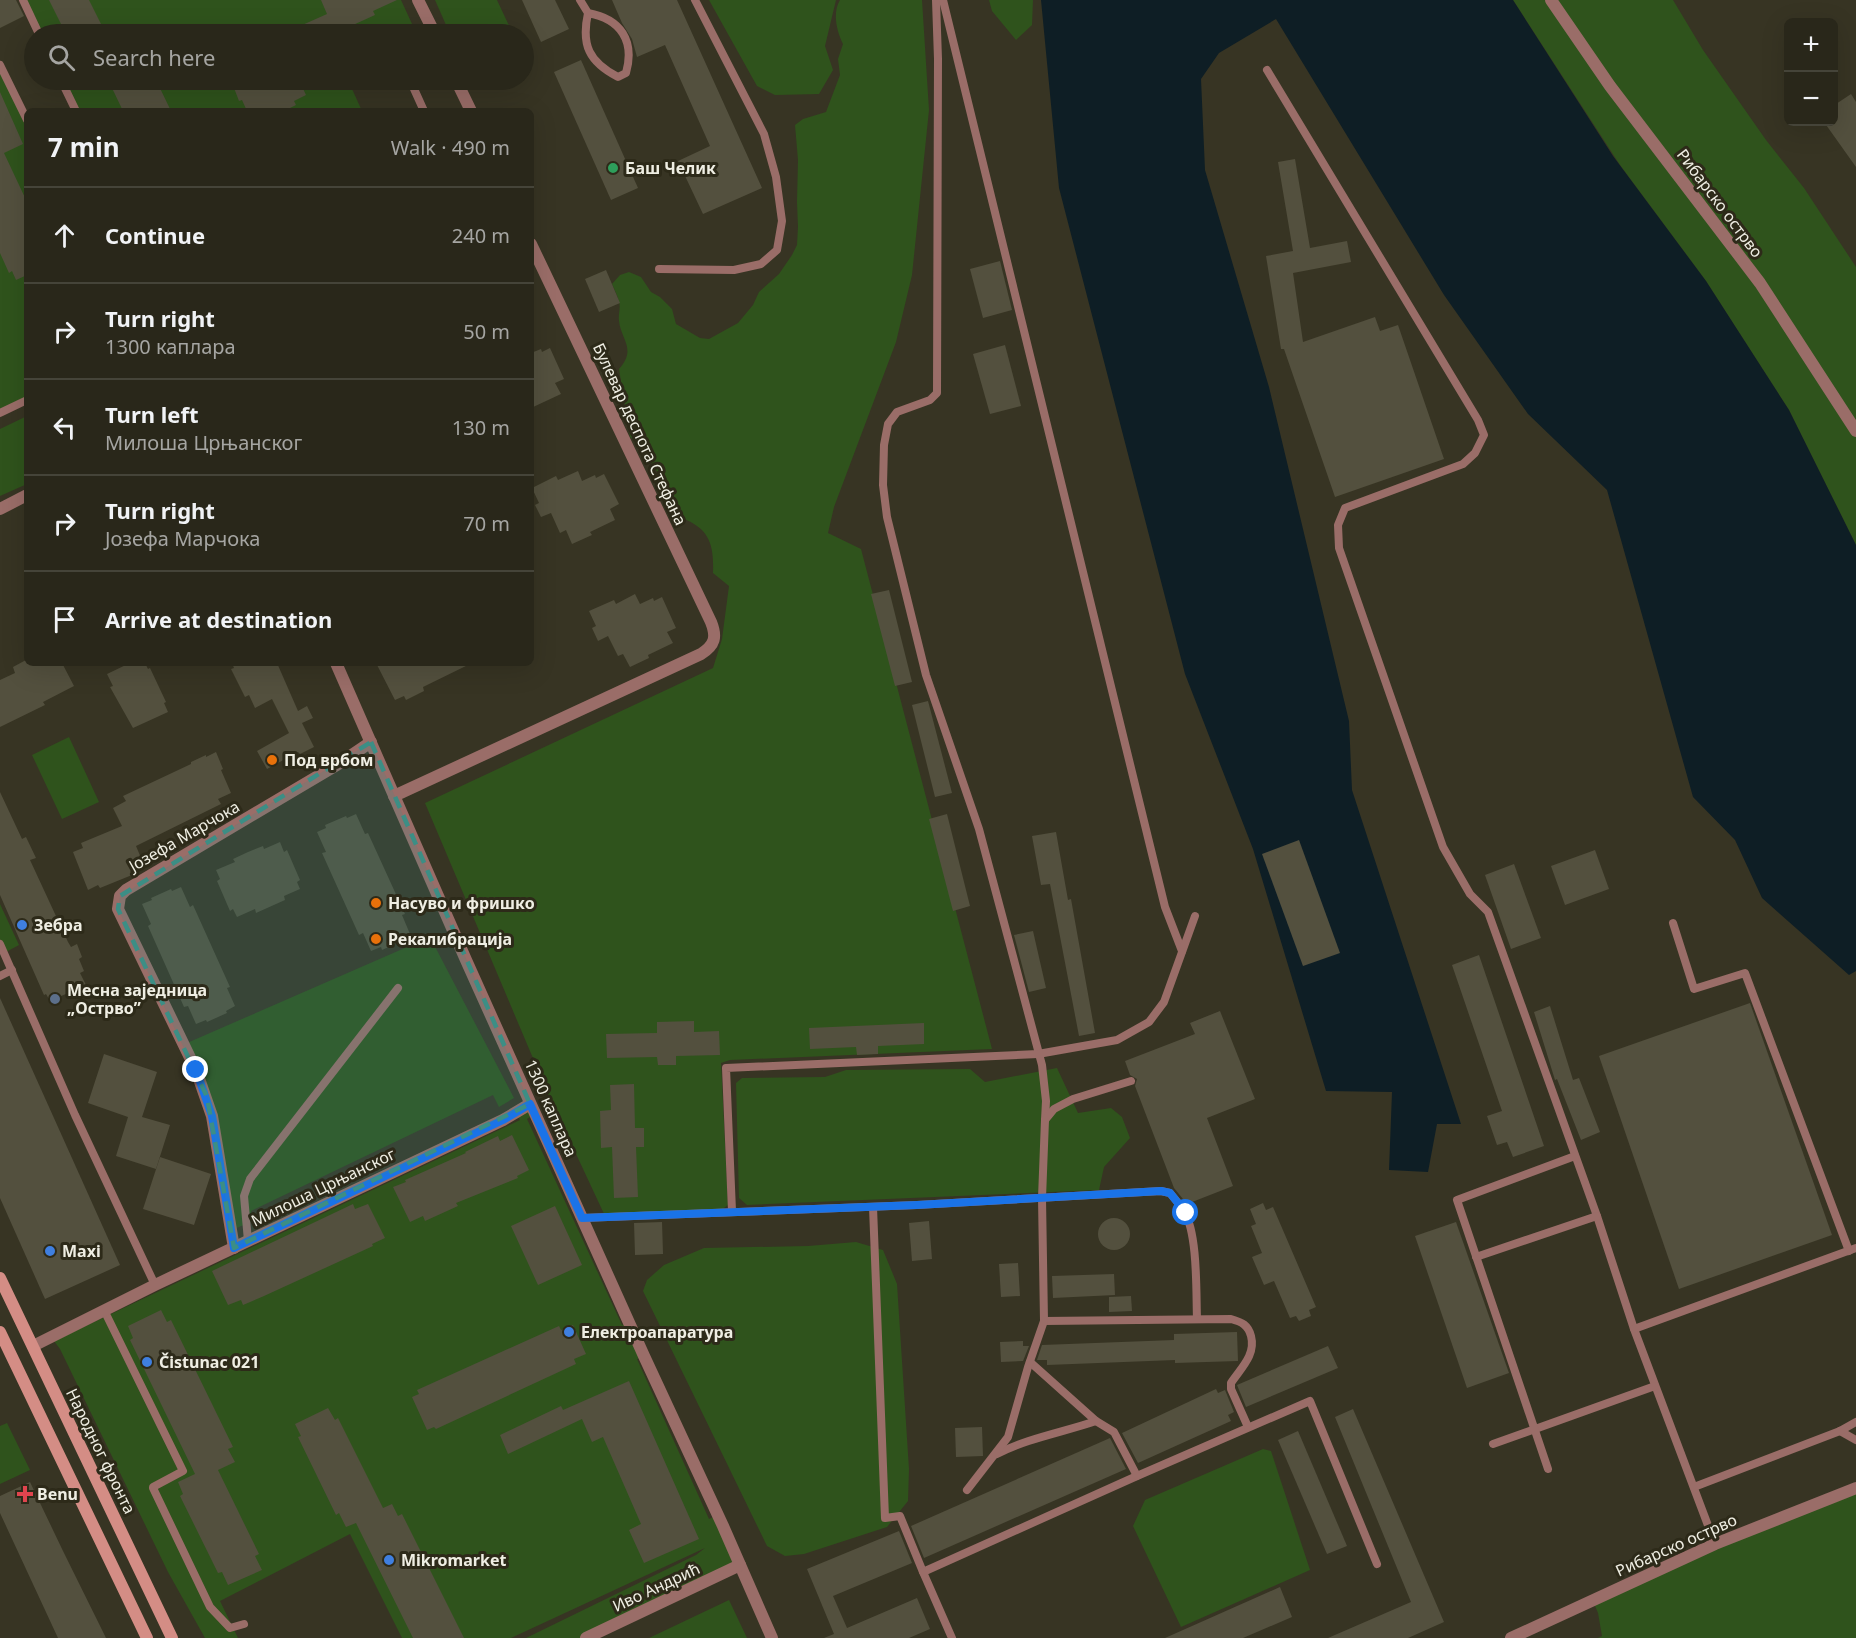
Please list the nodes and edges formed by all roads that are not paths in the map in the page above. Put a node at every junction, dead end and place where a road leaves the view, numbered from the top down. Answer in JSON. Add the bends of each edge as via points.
{"nodes":[{"id":1,"x":23,"y":0,"type":"edge"},
{"id":2,"x":418,"y":0,"type":"edge"},
{"id":3,"x":580,"y":0,"type":"edge"},
{"id":4,"x":695,"y":0,"type":"edge"},
{"id":5,"x":936,"y":0,"type":"edge"},
{"id":6,"x":943,"y":0,"type":"edge"},
{"id":7,"x":1551,"y":0,"type":"edge"},
{"id":8,"x":588,"y":13,"type":"junction"},
{"id":9,"x":34,"y":24,"type":"edge"},
{"id":10,"x":430,"y":24,"type":"edge"},
{"id":11,"x":0,"y":65,"type":"edge"},
{"id":12,"x":1267,"y":70,"type":"dead end"},
{"id":13,"x":66,"y":90,"type":"edge"},
{"id":14,"x":415,"y":90,"type":"edge"},
{"id":15,"x":461,"y":90,"type":"edge"},
{"id":16,"x":75,"y":108,"type":"edge"},
{"id":17,"x":423,"y":108,"type":"edge"},
{"id":18,"x":470,"y":108,"type":"edge"},
{"id":19,"x":24,"y":114,"type":"edge"},
{"id":20,"x":534,"y":251,"type":"edge"},
{"id":21,"x":659,"y":269,"type":"dead end"},
{"id":22,"x":24,"y":401,"type":"edge"},
{"id":23,"x":0,"y":413,"type":"edge"},
{"id":24,"x":1856,"y":431,"type":"edge"},
{"id":25,"x":24,"y":497,"type":"edge"},
{"id":26,"x":0,"y":509,"type":"edge"},
{"id":27,"x":337,"y":666,"type":"edge"},
{"id":28,"x":371,"y":742,"type":"junction"},
{"id":29,"x":394,"y":796,"type":"junction"},
{"id":30,"x":1196,"y":916,"type":"dead end"},
{"id":31,"x":1673,"y":923,"type":"dead end"},
{"id":32,"x":0,"y":945,"type":"edge"},
{"id":33,"x":1182,"y":951,"type":"junction"},
{"id":34,"x":12,"y":970,"type":"junction"},
{"id":35,"x":0,"y":976,"type":"edge"},
{"id":36,"x":398,"y":988,"type":"dead end"},
{"id":37,"x":1038,"y":1054,"type":"junction"},
{"id":38,"x":1131,"y":1081,"type":"dead end"},
{"id":39,"x":530,"y":1104,"type":"junction"},
{"id":40,"x":1045,"y":1120,"type":"junction"},
{"id":41,"x":1575,"y":1156,"type":"junction"},
{"id":42,"x":1042,"y":1198,"type":"junction"},
{"id":43,"x":873,"y":1207,"type":"junction"},
{"id":44,"x":732,"y":1212,"type":"junction"},
{"id":45,"x":1597,"y":1216,"type":"junction"},
{"id":46,"x":582,"y":1218,"type":"junction"},
{"id":47,"x":248,"y":1242,"type":"junction"},
{"id":48,"x":234,"y":1248,"type":"junction"},
{"id":49,"x":1852,"y":1250,"type":"edge"},
{"id":50,"x":1476,"y":1257,"type":"junction"},
{"id":51,"x":0,"y":1278,"type":"edge"},
{"id":52,"x":155,"y":1285,"type":"junction"},
{"id":53,"x":104,"y":1310,"type":"junction"},
{"id":54,"x":1197,"y":1319,"type":"junction"},
{"id":55,"x":1044,"y":1321,"type":"junction"},
{"id":56,"x":1634,"y":1329,"type":"junction"},
{"id":57,"x":1,"y":1339,"type":"edge"},
{"id":58,"x":33,"y":1346,"type":"junction"},
{"id":59,"x":1030,"y":1362,"type":"junction"},
{"id":60,"x":1655,"y":1386,"type":"junction"},
{"id":61,"x":1096,"y":1420,"type":"junction"},
{"id":62,"x":1856,"y":1422,"type":"edge"},
{"id":63,"x":1248,"y":1427,"type":"junction"},
{"id":64,"x":1535,"y":1430,"type":"junction"},
{"id":65,"x":1840,"y":1431,"type":"junction"},
{"id":66,"x":1856,"y":1440,"type":"edge"},
{"id":67,"x":1493,"y":1444,"type":"dead end"},
{"id":68,"x":997,"y":1454,"type":"junction"},
{"id":69,"x":1548,"y":1469,"type":"dead end"},
{"id":70,"x":1137,"y":1476,"type":"junction"},
{"id":71,"x":1694,"y":1487,"type":"junction"},
{"id":72,"x":1856,"y":1488,"type":"edge"},
{"id":73,"x":968,"y":1490,"type":"dead end"},
{"id":74,"x":1715,"y":1544,"type":"junction"},
{"id":75,"x":1377,"y":1564,"type":"dead end"},
{"id":76,"x":740,"y":1565,"type":"junction"},
{"id":77,"x":923,"y":1572,"type":"junction"},
{"id":78,"x":244,"y":1624,"type":"dead end"},
{"id":79,"x":147,"y":1638,"type":"edge"},
{"id":80,"x":172,"y":1638,"type":"edge"},
{"id":81,"x":586,"y":1638,"type":"edge"},
{"id":82,"x":772,"y":1638,"type":"edge"},
{"id":83,"x":952,"y":1638,"type":"edge"},
{"id":84,"x":1511,"y":1638,"type":"edge"}],
"edges":[{"from":1,"to":9,"type":"lane"},
{"from":2,"to":10,"type":"street"},
{"from":3,"to":8,"type":"lane"},
{"from":4,"to":21,"type":"lane","via":[[764,134],[776,177],[782,221],[777,250],[761,264],[734,270]]},
{"from":5,"to":37,"type":"lane","via":[[938,393],[897,412],[888,424],[883,485],[887,517],[926,675],[979,829]]},
{"from":6,"to":33,"type":"lane","via":[[1165,907]]},
{"from":7,"to":24,"type":"street","name":"Рибарско острво","via":[[1610,86],[1760,284]]},
{"from":8,"to":8,"type":"lane","via":[[586,44],[593,58],[618,77],[626,73],[629,48],[625,36],[607,19]]},
{"from":11,"to":19,"type":"lane"},
{"from":12,"to":41,"type":"lane","via":[[1484,435],[1464,464],[1345,508],[1338,525],[1339,548],[1443,847],[1470,894],[1488,912]]},
{"from":13,"to":16,"type":"lane"},
{"from":14,"to":17,"type":"lane"},
{"from":15,"to":18,"type":"street"},
{"from":20,"to":29,"type":"street","name":"Булевар деспота Стефана","via":[[711,622],[714,639],[701,654]]},
{"from":22,"to":23,"type":"lane"},
{"from":25,"to":26,"type":"street"},
{"from":27,"to":28,"type":"street","name":"1300 каплара"},
{"from":28,"to":29,"type":"street","name":"1300 каплара"},
{"from":28,"to":48,"type":"street","name":"Јозефа Марчока","via":[[126,890],[118,902],[207,1097]]},
{"from":29,"to":39,"type":"street","name":"1300 каплара"},
{"from":30,"to":33,"type":"lane"},
{"from":31,"to":49,"type":"lane","via":[[1694,989],[1745,974]]},
{"from":32,"to":34,"type":"lane"},
{"from":33,"to":37,"type":"lane","via":[[1164,1002],[1149,1022],[1117,1040]]},
{"from":34,"to":35,"type":"lane"},
{"from":34,"to":52,"type":"lane"},
{"from":36,"to":47,"type":"lane","via":[[249,1179],[244,1196]]},
{"from":37,"to":40,"type":"lane","via":[[1045,1083]]},
{"from":37,"to":44,"type":"lane","via":[[726,1068]]},
{"from":38,"to":40,"type":"lane","via":[[1073,1099],[1054,1108]]},
{"from":39,"to":46,"type":"street","name":"1300 каплара"},
{"from":39,"to":47,"type":"street","name":"Милоша Црњанског"},
{"from":40,"to":42,"type":"lane"},
{"from":41,"to":45,"type":"lane"},
{"from":41,"to":50,"type":"lane","via":[[1456,1200]]},
{"from":42,"to":43,"type":"lane"},
{"from":42,"to":54,"type":"lane","via":[[1170,1193],[1186,1213],[1191,1230]]},
{"from":42,"to":55,"type":"lane"},
{"from":43,"to":44,"type":"lane"},
{"from":43,"to":77,"type":"lane","via":[[885,1518],[900,1516]]},
{"from":44,"to":46,"type":"lane"},
{"from":45,"to":50,"type":"lane"},
{"from":45,"to":56,"type":"lane"},
{"from":46,"to":76,"type":"street","name":"1300 каплара"},
{"from":47,"to":48,"type":"street","name":"Милоша Црњанског"},
{"from":48,"to":52,"type":"street","name":"Милоша Црњанског"},
{"from":49,"to":56,"type":"lane"},
{"from":50,"to":64,"type":"lane"},
{"from":51,"to":58,"type":"street","name":"Народног фронта"},
{"from":52,"to":53,"type":"street","name":"Милоша Црњанског"},
{"from":53,"to":58,"type":"street","name":"Милоша Црњанског"},
{"from":53,"to":78,"type":"lane","via":[[183,1471],[153,1488],[210,1607],[230,1628]]},
{"from":54,"to":55,"type":"lane"},
{"from":54,"to":63,"type":"lane","via":[[1231,1319],[1249,1329],[1254,1345],[1252,1354],[1231,1383]]},
{"from":55,"to":59,"type":"lane"},
{"from":56,"to":60,"type":"lane"},
{"from":57,"to":79,"type":"street"},
{"from":58,"to":80,"type":"street","name":"Народног фронта"},
{"from":59,"to":61,"type":"lane"},
{"from":59,"to":68,"type":"lane","via":[[1008,1437]]},
{"from":60,"to":64,"type":"lane"},
{"from":60,"to":71,"type":"lane"},
{"from":61,"to":68,"type":"lane","via":[[1016,1444]]},
{"from":61,"to":70,"type":"lane","via":[[1114,1432]]},
{"from":62,"to":65,"type":"lane"},
{"from":63,"to":70,"type":"lane"},
{"from":63,"to":75,"type":"lane","via":[[1310,1401]]},
{"from":64,"to":67,"type":"lane"},
{"from":64,"to":69,"type":"lane"},
{"from":65,"to":66,"type":"lane"},
{"from":65,"to":71,"type":"lane"},
{"from":68,"to":73,"type":"lane"},
{"from":70,"to":77,"type":"lane"},
{"from":71,"to":74,"type":"lane"},
{"from":72,"to":74,"type":"street","name":"Рибарско острво"},
{"from":74,"to":84,"type":"street","name":"Рибарско острво"},
{"from":76,"to":81,"type":"street","name":"Иво Андрић"},
{"from":76,"to":82,"type":"street"},
{"from":77,"to":83,"type":"lane"}]}
